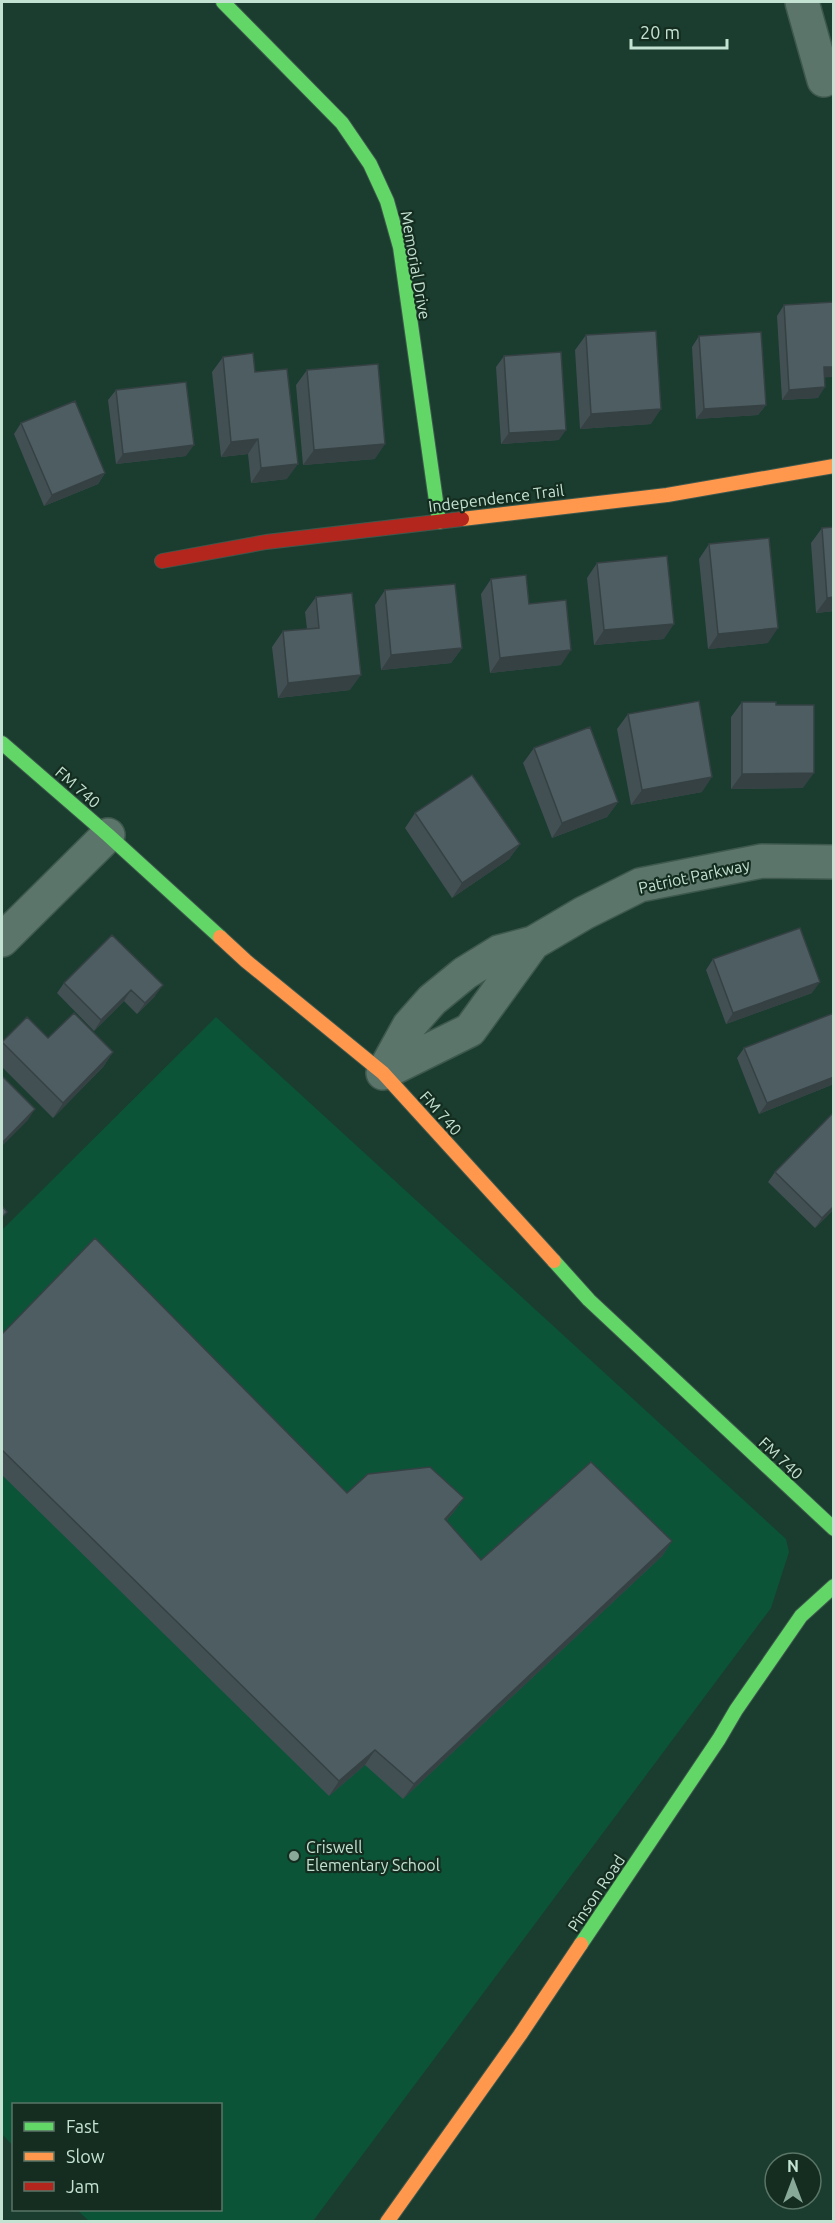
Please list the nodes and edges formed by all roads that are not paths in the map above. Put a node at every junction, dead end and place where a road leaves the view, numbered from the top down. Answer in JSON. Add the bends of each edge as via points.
{"nodes":[{"id":1,"x":224,"y":2,"type":"edge"},
{"id":2,"x":802,"y":2,"type":"edge"},
{"id":3,"x":824,"y":80,"type":"dead end"},
{"id":4,"x":834,"y":466,"type":"edge"},
{"id":5,"x":438,"y":522,"type":"junction"},
{"id":6,"x":162,"y":561,"type":"dead end"},
{"id":7,"x":2,"y":743,"type":"edge"},
{"id":8,"x":108,"y":835,"type":"junction"},
{"id":9,"x":834,"y":862,"type":"edge"},
{"id":10,"x":2,"y":940,"type":"edge"},
{"id":11,"x":533,"y":943,"type":"junction"},
{"id":12,"x":383,"y":1073,"type":"junction"},
{"id":13,"x":834,"y":1529,"type":"edge"},
{"id":14,"x":834,"y":1586,"type":"edge"},
{"id":15,"x":387,"y":2222,"type":"edge"}],
"edges":[{"from":1,"to":5,"type":"main road","name":"Memorial Drive","via":[[342,123],[370,164],[387,201],[400,247]]},
{"from":2,"to":3,"type":"street"},
{"from":4,"to":5,"type":"main road","name":"Independence Trail","via":[[667,495]]},
{"from":5,"to":6,"type":"main road","name":"Independence Trail","via":[[266,542]]},
{"from":7,"to":8,"type":"main road","name":"FM 740","number":"FM 740"},
{"from":8,"to":10,"type":"street"},
{"from":8,"to":12,"type":"main road","name":"FM 740","number":"FM 740","via":[[246,961]]},
{"from":9,"to":11,"type":"street","name":"Patriot Parkway","via":[[762,861],[639,885]]},
{"from":11,"to":12,"type":"street","name":"Patriot Parkway","via":[[470,1030]]},
{"from":11,"to":12,"type":"street","name":"Patriot Parkway","via":[[499,952],[432,1000],[409,1026]]},
{"from":12,"to":13,"type":"main road","name":"FM 740","number":"FM 740","via":[[589,1300]]},
{"from":14,"to":15,"type":"main road","name":"Pinson Road","via":[[801,1616],[520,2035]]}]}
